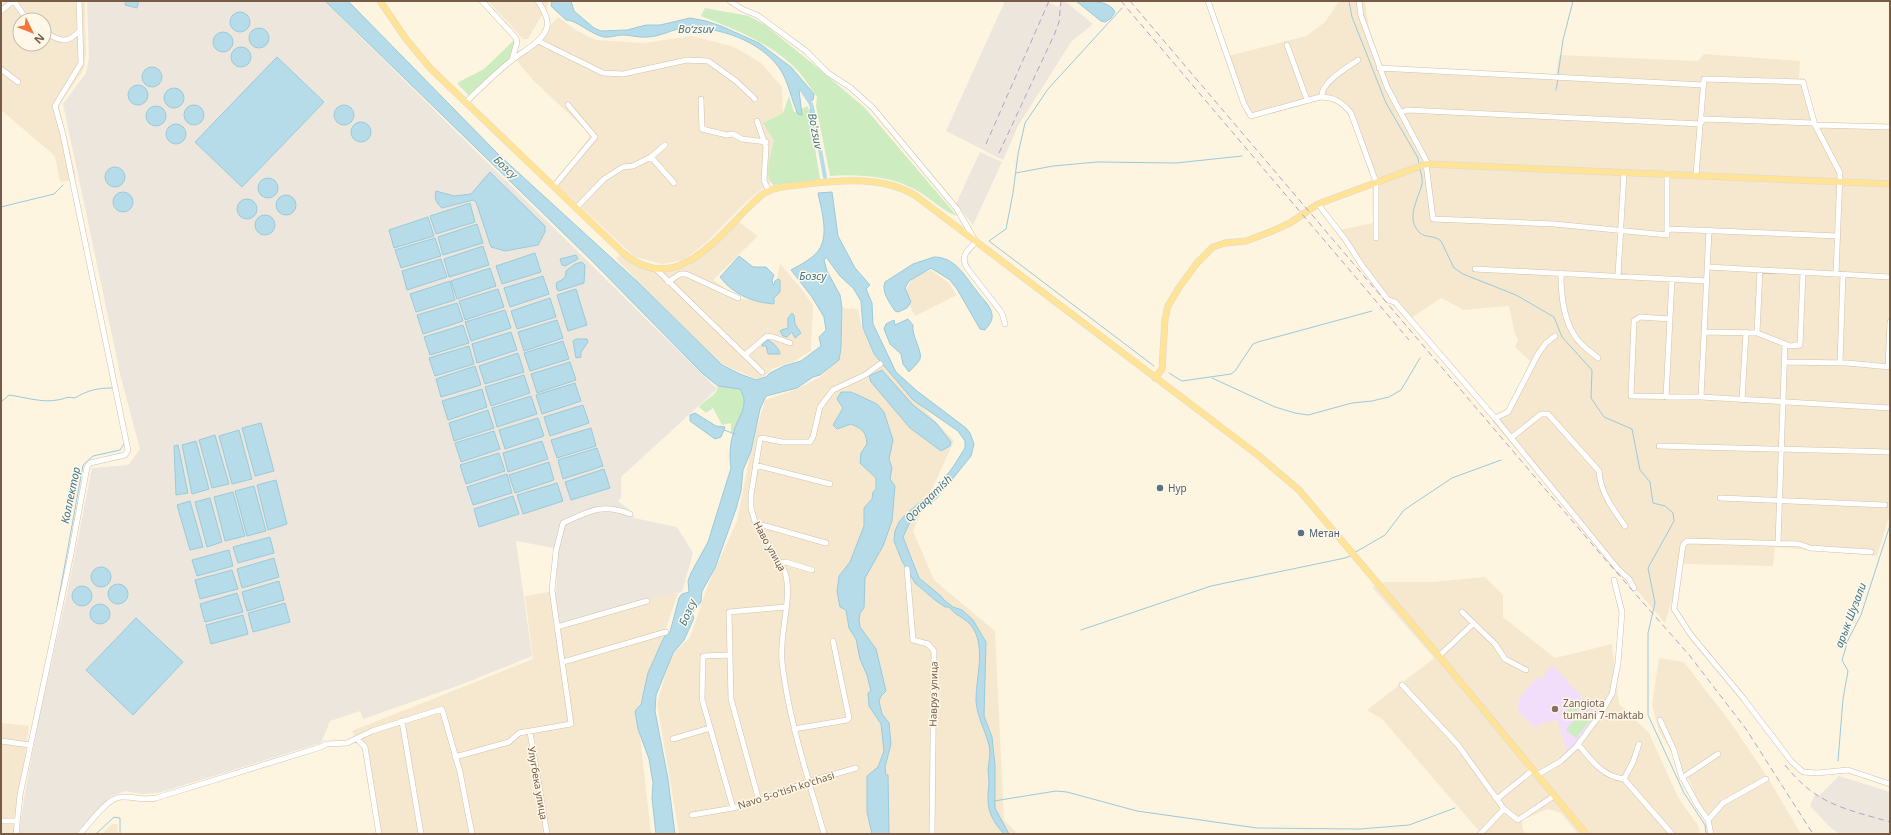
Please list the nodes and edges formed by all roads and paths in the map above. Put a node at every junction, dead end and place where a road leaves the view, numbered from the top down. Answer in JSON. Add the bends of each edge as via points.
{"nodes":[{"id":1,"x":13,"y":1,"type":"edge"},
{"id":2,"x":79,"y":1,"type":"edge"},
{"id":3,"x":380,"y":1,"type":"edge"},
{"id":4,"x":482,"y":1,"type":"edge"},
{"id":5,"x":538,"y":1,"type":"edge"},
{"id":6,"x":730,"y":1,"type":"edge"},
{"id":7,"x":1208,"y":1,"type":"edge"},
{"id":8,"x":1359,"y":1,"type":"edge"},
{"id":9,"x":1,"y":10,"type":"edge"},
{"id":10,"x":21,"y":12,"type":"edge"},
{"id":11,"x":80,"y":30,"type":"junction"},
{"id":12,"x":52,"y":36,"type":"edge"},
{"id":13,"x":538,"y":41,"type":"junction"},
{"id":14,"x":1287,"y":45,"type":"dead end"},
{"id":15,"x":512,"y":60,"type":"junction"},
{"id":16,"x":1358,"y":60,"type":"dead end"},
{"id":17,"x":1379,"y":68,"type":"junction"},
{"id":18,"x":1,"y":69,"type":"edge"},
{"id":19,"x":18,"y":82,"type":"dead end"},
{"id":20,"x":1704,"y":85,"type":"junction"},
{"id":21,"x":1322,"y":97,"type":"junction"},
{"id":22,"x":701,"y":99,"type":"dead end"},
{"id":23,"x":755,"y":99,"type":"dead end"},
{"id":24,"x":1306,"y":100,"type":"junction"},
{"id":25,"x":466,"y":102,"type":"junction"},
{"id":26,"x":568,"y":105,"type":"dead end"},
{"id":27,"x":1401,"y":113,"type":"junction"},
{"id":28,"x":757,"y":121,"type":"dead end"},
{"id":29,"x":1700,"y":124,"type":"junction"},
{"id":30,"x":1815,"y":124,"type":"junction"},
{"id":31,"x":1890,"y":127,"type":"edge"},
{"id":32,"x":766,"y":142,"type":"junction"},
{"id":33,"x":665,"y":145,"type":"dead end"},
{"id":34,"x":651,"y":156,"type":"junction"},
{"id":35,"x":1427,"y":164,"type":"junction"},
{"id":36,"x":1624,"y":172,"type":"junction"},
{"id":37,"x":1667,"y":174,"type":"junction"},
{"id":38,"x":1696,"y":176,"type":"junction"},
{"id":39,"x":1376,"y":182,"type":"junction"},
{"id":40,"x":1841,"y":182,"type":"junction"},
{"id":41,"x":674,"y":183,"type":"dead end"},
{"id":42,"x":1890,"y":184,"type":"edge"},
{"id":43,"x":554,"y":186,"type":"junction"},
{"id":44,"x":769,"y":191,"type":"junction"},
{"id":45,"x":1318,"y":204,"type":"junction"},
{"id":46,"x":576,"y":208,"type":"junction"},
{"id":47,"x":1668,"y":229,"type":"junction"},
{"id":48,"x":1709,"y":230,"type":"junction"},
{"id":49,"x":1621,"y":231,"type":"junction"},
{"id":50,"x":1838,"y":236,"type":"junction"},
{"id":51,"x":1376,"y":238,"type":"dead end"},
{"id":52,"x":976,"y":242,"type":"junction"},
{"id":53,"x":1708,"y":267,"type":"junction"},
{"id":54,"x":656,"y":269,"type":"junction"},
{"id":55,"x":1475,"y":269,"type":"dead end"},
{"id":56,"x":1760,"y":270,"type":"junction"},
{"id":57,"x":1562,"y":273,"type":"junction"},
{"id":58,"x":1803,"y":273,"type":"junction"},
{"id":59,"x":1836,"y":274,"type":"junction"},
{"id":60,"x":1843,"y":274,"type":"junction"},
{"id":61,"x":1618,"y":276,"type":"junction"},
{"id":62,"x":1890,"y":277,"type":"edge"},
{"id":63,"x":1672,"y":279,"type":"junction"},
{"id":64,"x":1707,"y":280,"type":"junction"},
{"id":65,"x":668,"y":282,"type":"junction"},
{"id":66,"x":738,"y":298,"type":"dead end"},
{"id":67,"x":1670,"y":319,"type":"junction"},
{"id":68,"x":1890,"y":322,"type":"edge"},
{"id":69,"x":1005,"y":324,"type":"dead end"},
{"id":70,"x":1704,"y":332,"type":"junction"},
{"id":71,"x":1746,"y":332,"type":"junction"},
{"id":72,"x":1758,"y":333,"type":"junction"},
{"id":73,"x":1555,"y":336,"type":"dead end"},
{"id":74,"x":790,"y":343,"type":"dead end"},
{"id":75,"x":1785,"y":344,"type":"junction"},
{"id":76,"x":745,"y":355,"type":"junction"},
{"id":77,"x":1598,"y":358,"type":"dead end"},
{"id":78,"x":1784,"y":362,"type":"junction"},
{"id":79,"x":1840,"y":363,"type":"junction"},
{"id":80,"x":880,"y":364,"type":"dead end"},
{"id":81,"x":1889,"y":367,"type":"edge"},
{"id":82,"x":1162,"y":369,"type":"junction"},
{"id":83,"x":762,"y":372,"type":"dead end"},
{"id":84,"x":1156,"y":378,"type":"junction"},
{"id":85,"x":1164,"y":384,"type":"junction"},
{"id":86,"x":1666,"y":397,"type":"junction"},
{"id":87,"x":1702,"y":397,"type":"junction"},
{"id":88,"x":1742,"y":400,"type":"junction"},
{"id":89,"x":1783,"y":402,"type":"junction"},
{"id":90,"x":1890,"y":408,"type":"edge"},
{"id":91,"x":1495,"y":418,"type":"junction"},
{"id":92,"x":1511,"y":438,"type":"junction"},
{"id":93,"x":1659,"y":446,"type":"dead end"},
{"id":94,"x":1781,"y":449,"type":"junction"},
{"id":95,"x":1890,"y":452,"type":"edge"},
{"id":96,"x":755,"y":465,"type":"junction"},
{"id":97,"x":830,"y":484,"type":"dead end"},
{"id":98,"x":1720,"y":498,"type":"dead end"},
{"id":99,"x":1779,"y":500,"type":"junction"},
{"id":100,"x":1885,"y":505,"type":"dead end"},
{"id":101,"x":630,"y":514,"type":"dead end"},
{"id":102,"x":757,"y":526,"type":"junction"},
{"id":103,"x":1625,"y":526,"type":"dead end"},
{"id":104,"x":826,"y":543,"type":"dead end"},
{"id":105,"x":1778,"y":543,"type":"junction"},
{"id":106,"x":1871,"y":552,"type":"dead end"},
{"id":107,"x":780,"y":563,"type":"junction"},
{"id":108,"x":906,"y":568,"type":"dead end"},
{"id":109,"x":812,"y":570,"type":"dead end"},
{"id":110,"x":1614,"y":580,"type":"dead end"},
{"id":111,"x":1634,"y":588,"type":"dead end"},
{"id":112,"x":647,"y":601,"type":"dead end"},
{"id":113,"x":785,"y":607,"type":"junction"},
{"id":114,"x":1462,"y":612,"type":"dead end"},
{"id":115,"x":1474,"y":623,"type":"junction"},
{"id":116,"x":557,"y":627,"type":"junction"},
{"id":117,"x":666,"y":632,"type":"dead end"},
{"id":118,"x":833,"y":641,"type":"dead end"},
{"id":119,"x":730,"y":655,"type":"junction"},
{"id":120,"x":1439,"y":656,"type":"junction"},
{"id":121,"x":563,"y":662,"type":"junction"},
{"id":122,"x":1526,"y":670,"type":"dead end"},
{"id":123,"x":1402,"y":685,"type":"dead end"},
{"id":124,"x":1660,"y":720,"type":"dead end"},
{"id":125,"x":402,"y":721,"type":"junction"},
{"id":126,"x":710,"y":728,"type":"junction"},
{"id":127,"x":794,"y":729,"type":"junction"},
{"id":128,"x":530,"y":732,"type":"junction"},
{"id":129,"x":357,"y":739,"type":"junction"},
{"id":130,"x":673,"y":739,"type":"dead end"},
{"id":131,"x":1,"y":741,"type":"edge"},
{"id":132,"x":1578,"y":744,"type":"junction"},
{"id":133,"x":1639,"y":744,"type":"dead end"},
{"id":134,"x":30,"y":745,"type":"junction"},
{"id":135,"x":1718,"y":754,"type":"dead end"},
{"id":136,"x":456,"y":757,"type":"junction"},
{"id":137,"x":856,"y":768,"type":"dead end"},
{"id":138,"x":1535,"y":773,"type":"junction"},
{"id":139,"x":1682,"y":778,"type":"junction"},
{"id":140,"x":1624,"y":779,"type":"junction"},
{"id":141,"x":1766,"y":780,"type":"dead end"},
{"id":142,"x":808,"y":782,"type":"junction"},
{"id":143,"x":1890,"y":784,"type":"edge"},
{"id":144,"x":1554,"y":796,"type":"junction"},
{"id":145,"x":1497,"y":799,"type":"junction"},
{"id":146,"x":759,"y":800,"type":"junction"},
{"id":147,"x":733,"y":808,"type":"junction"},
{"id":148,"x":1504,"y":809,"type":"junction"},
{"id":149,"x":692,"y":815,"type":"dead end"},
{"id":150,"x":1708,"y":820,"type":"junction"},
{"id":151,"x":1,"y":821,"type":"edge"},
{"id":152,"x":17,"y":821,"type":"junction"},
{"id":153,"x":16,"y":834,"type":"edge"},
{"id":154,"x":80,"y":834,"type":"edge"},
{"id":155,"x":379,"y":834,"type":"edge"},
{"id":156,"x":421,"y":834,"type":"edge"},
{"id":157,"x":472,"y":834,"type":"edge"},
{"id":158,"x":547,"y":834,"type":"edge"},
{"id":159,"x":824,"y":834,"type":"edge"},
{"id":160,"x":932,"y":834,"type":"edge"},
{"id":161,"x":1480,"y":834,"type":"edge"},
{"id":162,"x":1586,"y":834,"type":"edge"},
{"id":163,"x":1672,"y":834,"type":"edge"},
{"id":164,"x":1711,"y":834,"type":"edge"}],
"edges":[{"from":1,"to":9,"type":"street"},
{"from":1,"to":10,"type":"street"},
{"from":2,"to":11,"type":"street"},
{"from":3,"to":25,"type":"main road","via":[[418,54]]},
{"from":4,"to":15,"type":"street","via":[[516,38]]},
{"from":5,"to":13,"type":"street","via":[[547,24]]},
{"from":6,"to":52,"type":"street","via":[[757,15],[806,50],[828,73],[873,108],[957,209]]},
{"from":7,"to":24,"type":"street","via":[[1251,116]]},
{"from":8,"to":17,"type":"street","via":[[1361,16]]},
{"from":11,"to":12,"type":"street","via":[[70,40]]},
{"from":11,"to":134,"type":"street","via":[[80,66],[55,106],[65,143],[128,450],[125,455],[90,463],[87,467]]},
{"from":13,"to":15,"type":"street"},
{"from":13,"to":23,"type":"street","via":[[603,73],[623,74],[687,60],[708,60]]},
{"from":14,"to":24,"type":"street"},
{"from":15,"to":25,"type":"street"},
{"from":16,"to":21,"type":"street","via":[[1341,70],[1321,91]]},
{"from":17,"to":20,"type":"street"},
{"from":17,"to":27,"type":"street"},
{"from":18,"to":19,"type":"street"},
{"from":20,"to":29,"type":"street"},
{"from":20,"to":30,"type":"street","via":[[1704,79],[1803,82]]},
{"from":21,"to":24,"type":"street"},
{"from":21,"to":39,"type":"street","via":[[1330,96],[1344,104],[1351,113]]},
{"from":22,"to":32,"type":"street","via":[[702,129]]},
{"from":25,"to":43,"type":"main road"},
{"from":26,"to":43,"type":"street","via":[[595,137]]},
{"from":27,"to":29,"type":"street","via":[[1407,110]]},
{"from":27,"to":35,"type":"street"},
{"from":28,"to":32,"type":"street"},
{"from":29,"to":30,"type":"street","via":[[1704,119]]},
{"from":29,"to":38,"type":"street"},
{"from":30,"to":31,"type":"street"},
{"from":30,"to":40,"type":"street","via":[[1835,160]]},
{"from":32,"to":44,"type":"street","via":[[764,181]]},
{"from":33,"to":34,"type":"street"},
{"from":34,"to":41,"type":"street"},
{"from":34,"to":46,"type":"street","via":[[633,166],[623,167],[604,179]]},
{"from":35,"to":36,"type":"main road"},
{"from":35,"to":39,"type":"main road"},
{"from":35,"to":49,"type":"street","via":[[1433,219],[1554,224]]},
{"from":36,"to":37,"type":"main road"},
{"from":36,"to":49,"type":"street"},
{"from":37,"to":38,"type":"main road"},
{"from":37,"to":47,"type":"street"},
{"from":38,"to":40,"type":"main road"},
{"from":39,"to":45,"type":"main road"},
{"from":39,"to":51,"type":"street"},
{"from":40,"to":42,"type":"main road"},
{"from":40,"to":50,"type":"street"},
{"from":43,"to":46,"type":"main road"},
{"from":44,"to":52,"type":"main road","via":[[787,186],[834,181],[892,186],[916,196]]},
{"from":44,"to":54,"type":"main road","via":[[759,197],[729,228],[693,259],[676,268]]},
{"from":45,"to":82,"type":"main road","via":[[1280,228],[1246,241],[1218,244],[1208,252],[1168,306]]},
{"from":45,"to":91,"type":"street","via":[[1388,300],[1395,302]]},
{"from":46,"to":54,"type":"main road","via":[[628,257],[639,264]]},
{"from":47,"to":48,"type":"street"},
{"from":47,"to":49,"type":"street","via":[[1667,234]]},
{"from":48,"to":50,"type":"street"},
{"from":48,"to":53,"type":"street"},
{"from":49,"to":61,"type":"street"},
{"from":50,"to":59,"type":"street"},
{"from":52,"to":69,"type":"street","via":[[964,254],[963,261],[1002,313]]},
{"from":52,"to":84,"type":"main road"},
{"from":53,"to":56,"type":"street"},
{"from":53,"to":64,"type":"street"},
{"from":54,"to":65,"type":"street"},
{"from":55,"to":57,"type":"street"},
{"from":56,"to":58,"type":"street"},
{"from":56,"to":72,"type":"street"},
{"from":57,"to":61,"type":"street"},
{"from":57,"to":77,"type":"street","via":[[1566,316],[1577,339]]},
{"from":58,"to":59,"type":"street"},
{"from":58,"to":75,"type":"street","via":[[1800,345]]},
{"from":59,"to":60,"type":"street"},
{"from":60,"to":62,"type":"street"},
{"from":60,"to":79,"type":"street"},
{"from":61,"to":63,"type":"street"},
{"from":63,"to":64,"type":"street"},
{"from":63,"to":67,"type":"street"},
{"from":64,"to":70,"type":"street"},
{"from":65,"to":66,"type":"street","via":[[680,274],[686,274]]},
{"from":65,"to":76,"type":"street"},
{"from":67,"to":86,"type":"street"},
{"from":67,"to":86,"type":"street","via":[[1640,317],[1634,321],[1631,372],[1631,396]]},
{"from":68,"to":81,"type":"street"},
{"from":70,"to":71,"type":"street"},
{"from":70,"to":87,"type":"street"},
{"from":71,"to":72,"type":"street"},
{"from":71,"to":88,"type":"street"},
{"from":72,"to":75,"type":"street"},
{"from":73,"to":91,"type":"street","via":[[1538,354],[1509,411]]},
{"from":74,"to":76,"type":"street","via":[[767,336]]},
{"from":75,"to":78,"type":"street"},
{"from":76,"to":83,"type":"street"},
{"from":78,"to":79,"type":"street"},
{"from":78,"to":89,"type":"street"},
{"from":79,"to":81,"type":"street"},
{"from":80,"to":96,"type":"street","name":"Наво улица","via":[[865,376],[833,390],[820,407],[810,442],[782,442],[761,438],[756,451]]},
{"from":82,"to":84,"type":"main road"},
{"from":82,"to":85,"type":"main road","via":[[1161,379]]},
{"from":84,"to":85,"type":"main road"},
{"from":85,"to":120,"type":"main road","via":[[1291,483]]},
{"from":86,"to":87,"type":"street"},
{"from":87,"to":88,"type":"street"},
{"from":88,"to":89,"type":"street"},
{"from":89,"to":90,"type":"street"},
{"from":89,"to":94,"type":"street"},
{"from":91,"to":92,"type":"street"},
{"from":92,"to":103,"type":"street","via":[[1542,414],[1548,414],[1599,471],[1600,482],[1610,504]]},
{"from":92,"to":111,"type":"street"},
{"from":93,"to":94,"type":"street"},
{"from":94,"to":95,"type":"street"},
{"from":94,"to":99,"type":"street"},
{"from":96,"to":97,"type":"street"},
{"from":96,"to":102,"type":"street","name":"Наво улица","via":[[751,508]]},
{"from":98,"to":99,"type":"street"},
{"from":99,"to":100,"type":"street"},
{"from":99,"to":105,"type":"street"},
{"from":101,"to":116,"type":"street","via":[[614,508],[591,510],[564,523],[556,550],[552,590]]},
{"from":102,"to":104,"type":"street","via":[[762,525]]},
{"from":102,"to":107,"type":"street","name":"Наво улица"},
{"from":105,"to":106,"type":"street"},
{"from":105,"to":143,"type":"street","via":[[1687,541],[1683,545],[1674,609],[1691,635],[1791,761],[1803,772],[1848,770]]},
{"from":107,"to":109,"type":"street","via":[[786,562]]},
{"from":107,"to":113,"type":"street","name":"Наво улица","via":[[788,580]]},
{"from":108,"to":160,"type":"street","name":"Навруз улица","via":[[913,640],[928,644],[934,651]]},
{"from":110,"to":132,"type":"street","via":[[1622,612],[1618,663],[1612,694]]},
{"from":112,"to":116,"type":"street"},
{"from":113,"to":119,"type":"street","via":[[729,612]]},
{"from":113,"to":127,"type":"street","name":"Наво улица","via":[[781,645]]},
{"from":114,"to":115,"type":"street"},
{"from":115,"to":120,"type":"street"},
{"from":115,"to":122,"type":"street","via":[[1495,644],[1505,659]]},
{"from":116,"to":121,"type":"street"},
{"from":117,"to":121,"type":"street"},
{"from":118,"to":127,"type":"street","via":[[849,718]]},
{"from":119,"to":126,"type":"street","via":[[703,656],[702,699]]},
{"from":119,"to":146,"type":"street","via":[[731,699]]},
{"from":120,"to":138,"type":"main road"},
{"from":121,"to":128,"type":"street","via":[[571,724]]},
{"from":123,"to":145,"type":"street","via":[[1458,745]]},
{"from":124,"to":139,"type":"street","via":[[1674,750]]},
{"from":125,"to":129,"type":"street"},
{"from":125,"to":136,"type":"street","via":[[442,709]]},
{"from":125,"to":156,"type":"street"},
{"from":126,"to":130,"type":"street"},
{"from":126,"to":147,"type":"street"},
{"from":127,"to":142,"type":"street","name":"Наво улица"},
{"from":128,"to":136,"type":"street","via":[[519,733],[509,742]]},
{"from":128,"to":158,"type":"street","name":"Улугбека улица"},
{"from":129,"to":154,"type":"street","via":[[342,744],[326,744],[156,798],[117,798]]},
{"from":129,"to":155,"type":"street","via":[[365,747]]},
{"from":131,"to":134,"type":"street"},
{"from":132,"to":138,"type":"street","via":[[1561,761]]},
{"from":132,"to":140,"type":"street","via":[[1598,768]]},
{"from":133,"to":140,"type":"street"},
{"from":134,"to":152,"type":"street"},
{"from":135,"to":139,"type":"street"},
{"from":136,"to":157,"type":"street"},
{"from":137,"to":142,"type":"street","name":"Navo 5-o'tish ko'chasi"},
{"from":138,"to":144,"type":"main road"},
{"from":138,"to":145,"type":"street"},
{"from":139,"to":150,"type":"street"},
{"from":140,"to":163,"type":"street"},
{"from":141,"to":150,"type":"street","via":[[1723,803]]},
{"from":142,"to":146,"type":"street","name":"Navo 5-o'tish ko'chasi"},
{"from":142,"to":159,"type":"street","name":"Наво улица"},
{"from":144,"to":148,"type":"street","via":[[1518,820]]},
{"from":144,"to":162,"type":"main road"},
{"from":145,"to":148,"type":"street"},
{"from":146,"to":147,"type":"street","name":"Navo 5-o'tish ko'chasi"},
{"from":147,"to":149,"type":"street","name":"Navo 5-o'tish ko'chasi"},
{"from":148,"to":161,"type":"street"},
{"from":150,"to":164,"type":"street"},
{"from":151,"to":152,"type":"street"},
{"from":152,"to":153,"type":"street"}]}
